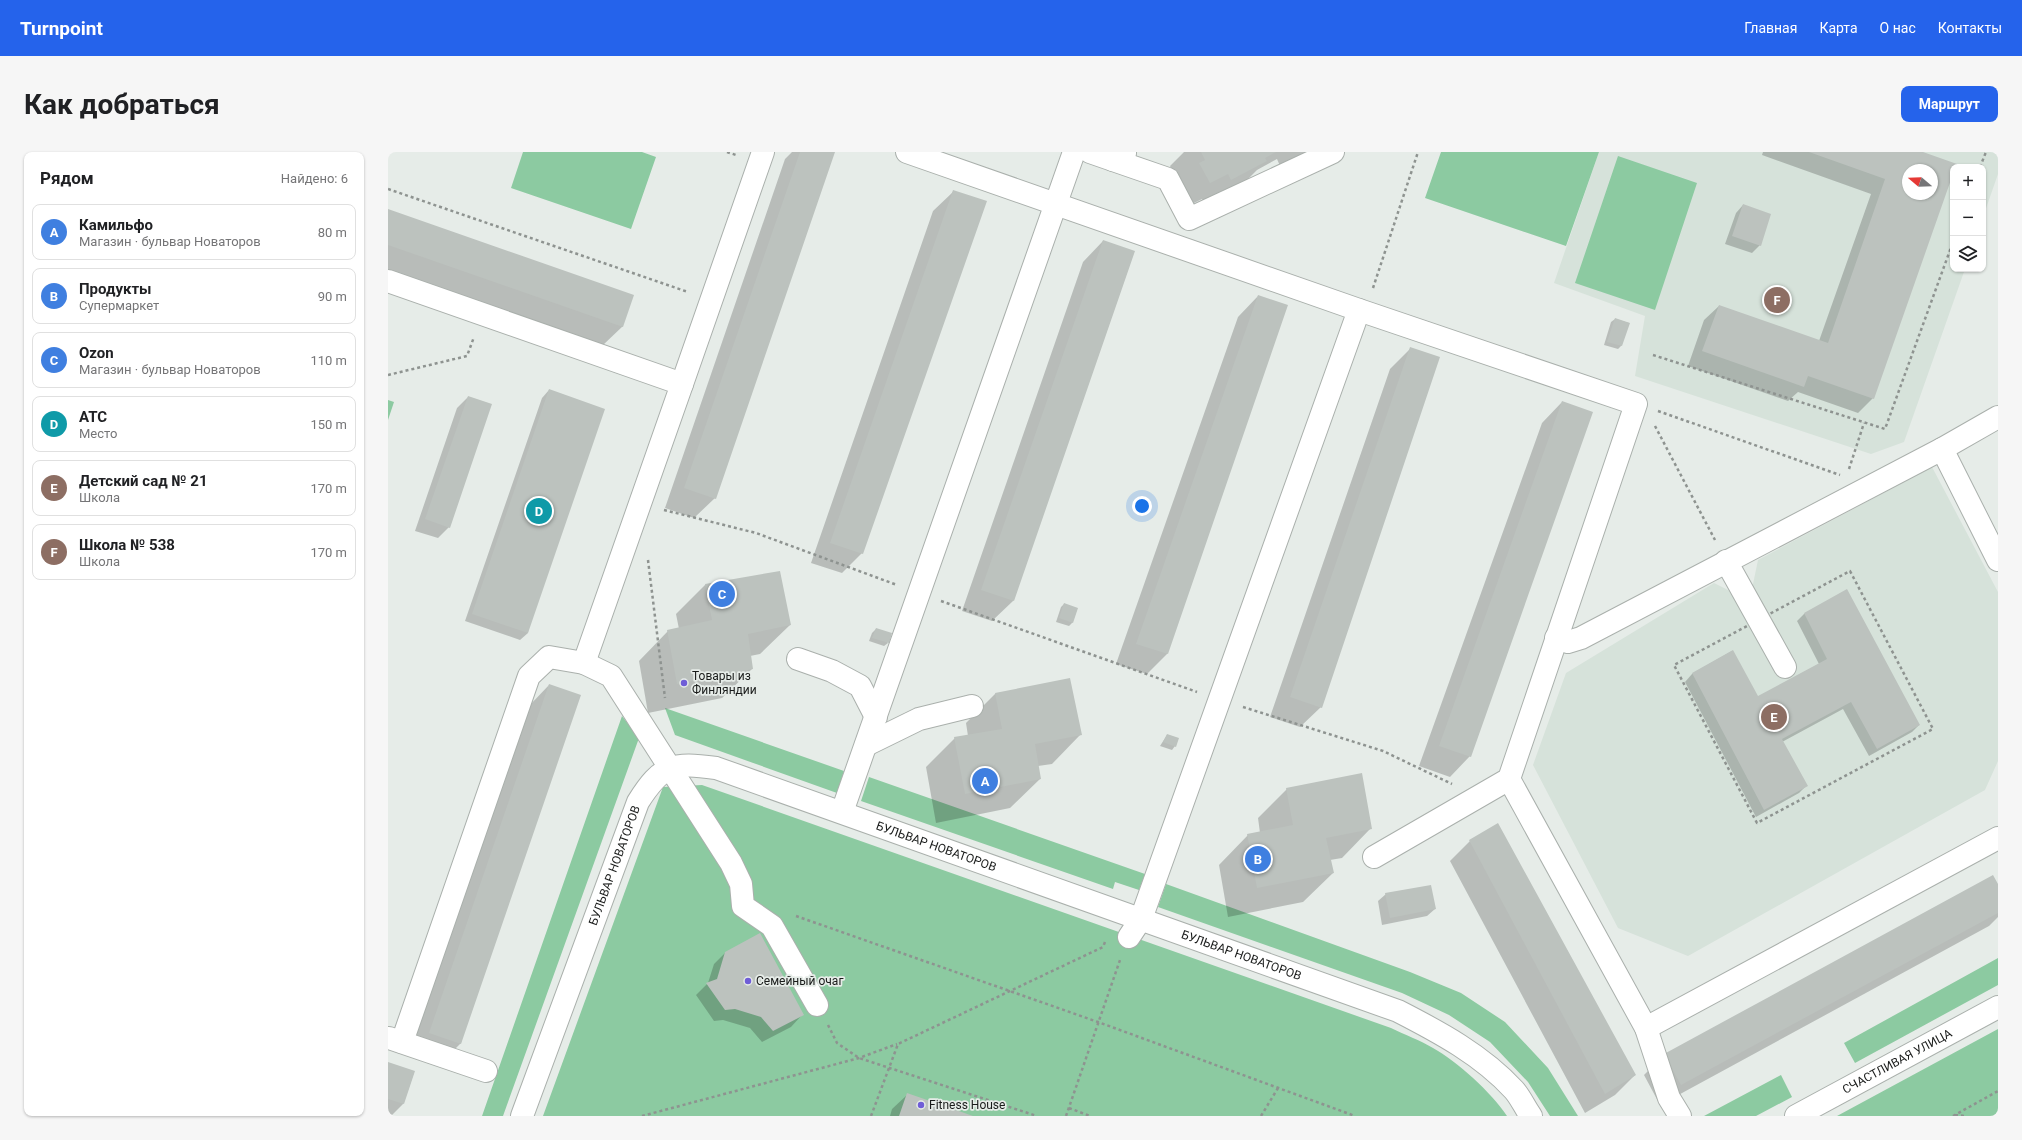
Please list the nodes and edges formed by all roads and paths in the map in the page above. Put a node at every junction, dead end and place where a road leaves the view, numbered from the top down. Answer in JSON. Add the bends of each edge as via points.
{"nodes":[{"id":1,"x":763,"y":152,"type":"edge"},
{"id":2,"x":907,"y":152,"type":"edge"},
{"id":3,"x":1074,"y":152,"type":"edge"},
{"id":4,"x":1090,"y":152,"type":"edge"},
{"id":5,"x":1333,"y":152,"type":"edge"},
{"id":6,"x":1418,"y":152,"type":"edge"},
{"id":7,"x":1986,"y":152,"type":"edge"},
{"id":8,"x":1119,"y":156,"type":"edge"},
{"id":9,"x":1981,"y":164,"type":"edge"},
{"id":10,"x":388,"y":189,"type":"edge"},
{"id":11,"x":1056,"y":203,"type":"junction"},
{"id":12,"x":1950,"y":250,"type":"edge"},
{"id":13,"x":388,"y":281,"type":"edge"},
{"id":14,"x":712,"y":300,"type":"junction"},
{"id":15,"x":1359,"y":310,"type":"junction"},
{"id":16,"x":483,"y":314,"type":"junction"},
{"id":17,"x":1653,"y":355,"type":"dead end"},
{"id":18,"x":388,"y":375,"type":"edge"},
{"id":19,"x":682,"y":384,"type":"junction"},
{"id":20,"x":1640,"y":405,"type":"junction"},
{"id":21,"x":1998,"y":417,"type":"edge"},
{"id":22,"x":1864,"y":422,"type":"junction"},
{"id":23,"x":1942,"y":449,"type":"junction"},
{"id":24,"x":1846,"y":477,"type":"junction"},
{"id":25,"x":1873,"y":486,"type":"junction"},
{"id":26,"x":640,"y":504,"type":"junction"},
{"id":27,"x":647,"y":558,"type":"dead end"},
{"id":28,"x":1726,"y":560,"type":"junction"},
{"id":29,"x":1998,"y":560,"type":"edge"},
{"id":30,"x":919,"y":593,"type":"junction"},
{"id":31,"x":1759,"y":620,"type":"junction"},
{"id":32,"x":1556,"y":638,"type":"junction"},
{"id":33,"x":798,"y":659,"type":"dead end"},
{"id":34,"x":584,"y":663,"type":"junction"},
{"id":35,"x":1785,"y":667,"type":"dead end"},
{"id":36,"x":665,"y":698,"type":"dead end"},
{"id":37,"x":1220,"y":700,"type":"junction"},
{"id":38,"x":972,"y":706,"type":"dead end"},
{"id":39,"x":876,"y":717,"type":"junction"},
{"id":40,"x":866,"y":745,"type":"junction"},
{"id":41,"x":670,"y":768,"type":"junction"},
{"id":42,"x":1509,"y":779,"type":"junction"},
{"id":43,"x":1479,"y":797,"type":"junction"},
{"id":44,"x":842,"y":812,"type":"junction"},
{"id":45,"x":1998,"y":838,"type":"edge"},
{"id":46,"x":1374,"y":857,"type":"dead end"},
{"id":47,"x":794,"y":916,"type":"dead end"},
{"id":48,"x":1141,"y":919,"type":"junction"},
{"id":49,"x":1118,"y":936,"type":"junction"},
{"id":50,"x":1008,"y":991,"type":"junction"},
{"id":51,"x":817,"y":1005,"type":"joint"},
{"id":52,"x":1998,"y":1007,"type":"edge"},
{"id":53,"x":1098,"y":1022,"type":"junction"},
{"id":54,"x":1646,"y":1028,"type":"junction"},
{"id":55,"x":395,"y":1040,"type":"edge"},
{"id":56,"x":898,"y":1044,"type":"junction"},
{"id":57,"x":859,"y":1058,"type":"junction"},
{"id":58,"x":888,"y":1068,"type":"junction"},
{"id":59,"x":486,"y":1071,"type":"dead end"},
{"id":60,"x":1278,"y":1088,"type":"junction"},
{"id":61,"x":1998,"y":1090,"type":"edge"},
{"id":62,"x":1069,"y":1108,"type":"junction"},
{"id":63,"x":1954,"y":1115,"type":"edge"},
{"id":64,"x":522,"y":1116,"type":"edge"},
{"id":65,"x":642,"y":1116,"type":"edge"},
{"id":66,"x":871,"y":1116,"type":"edge"},
{"id":67,"x":1037,"y":1116,"type":"edge"},
{"id":68,"x":1066,"y":1116,"type":"edge"},
{"id":69,"x":1090,"y":1116,"type":"edge"},
{"id":70,"x":1261,"y":1116,"type":"edge"},
{"id":71,"x":1355,"y":1116,"type":"edge"},
{"id":72,"x":1531,"y":1116,"type":"edge"},
{"id":73,"x":1680,"y":1116,"type":"edge"},
{"id":74,"x":1796,"y":1116,"type":"edge"},
{"id":75,"x":1965,"y":1116,"type":"edge"}],
"edges":[{"from":1,"to":14,"type":"street"},
{"from":2,"to":11,"type":"street"},
{"from":3,"to":11,"type":"street"},
{"from":4,"to":8,"type":"street"},
{"from":5,"to":8,"type":"street","via":[[1189,219],[1168,178]]},
{"from":6,"to":15,"type":"path","via":[[1375,286]]},
{"from":7,"to":9,"type":"path"},
{"from":10,"to":14,"type":"path"},
{"from":11,"to":15,"type":"street"},
{"from":11,"to":30,"type":"street"},
{"from":12,"to":22,"type":"path","via":[[1885,429]]},
{"from":13,"to":16,"type":"street"},
{"from":14,"to":19,"type":"street"},
{"from":15,"to":20,"type":"street"},
{"from":15,"to":37,"type":"street"},
{"from":16,"to":18,"type":"path","via":[[467,356]]},
{"from":16,"to":19,"type":"street"},
{"from":17,"to":22,"type":"path"},
{"from":19,"to":26,"type":"street"},
{"from":20,"to":24,"type":"path"},
{"from":20,"to":28,"type":"path"},
{"from":20,"to":32,"type":"street"},
{"from":21,"to":23,"type":"street"},
{"from":22,"to":24,"type":"path"},
{"from":23,"to":25,"type":"street"},
{"from":23,"to":29,"type":"street"},
{"from":24,"to":25,"type":"path"},
{"from":25,"to":28,"type":"street"},
{"from":26,"to":30,"type":"path","via":[[756,533]]},
{"from":26,"to":34,"type":"street"},
{"from":27,"to":36,"type":"path"},
{"from":28,"to":31,"type":"street"},
{"from":28,"to":32,"type":"street","via":[[1581,638],[1568,642]]},
{"from":30,"to":37,"type":"path"},
{"from":30,"to":39,"type":"street"},
{"from":31,"to":31,"type":"path","via":[[1850,572],[1933,729],[1757,823],[1674,665]]},
{"from":31,"to":35,"type":"street"},
{"from":32,"to":42,"type":"street"},
{"from":33,"to":39,"type":"street","via":[[832,671],[860,686]]},
{"from":34,"to":41,"type":"street","via":[[611,676]]},
{"from":34,"to":55,"type":"street","via":[[549,657],[529,676]]},
{"from":37,"to":43,"type":"path","via":[[1383,751]]},
{"from":37,"to":48,"type":"street"},
{"from":38,"to":40,"type":"street","via":[[919,719]]},
{"from":39,"to":40,"type":"street"},
{"from":40,"to":44,"type":"street"},
{"from":41,"to":44,"type":"street","name":"БУЛЬВАР НОВАТОРОВ","via":[[690,764],[716,768]]},
{"from":41,"to":51,"type":"street","via":[[731,863],[741,884],[743,906],[772,926]]},
{"from":41,"to":64,"type":"street","name":"БУЛЬВАР НОВАТОРОВ","via":[[651,781],[638,802]]},
{"from":42,"to":43,"type":"street"},
{"from":42,"to":54,"type":"street"},
{"from":43,"to":46,"type":"street"},
{"from":44,"to":48,"type":"street","name":"БУЛЬВАР НОВАТОРОВ"},
{"from":45,"to":54,"type":"street"},
{"from":47,"to":50,"type":"path"},
{"from":48,"to":49,"type":"street"},
{"from":48,"to":72,"type":"street","name":"БУЛЬВАР НОВАТОРОВ","via":[[1410,1017],[1477,1056],[1514,1090]]},
{"from":49,"to":50,"type":"path","via":[[1103,947]]},
{"from":49,"to":53,"type":"path"},
{"from":50,"to":53,"type":"path"},
{"from":50,"to":56,"type":"path"},
{"from":51,"to":57,"type":"path","via":[[837,1043]]},
{"from":52,"to":74,"type":"street","name":"СЧАСТЛИВАЯ УЛИЦА"},
{"from":53,"to":60,"type":"path"},
{"from":53,"to":62,"type":"path"},
{"from":54,"to":73,"type":"street","via":[[1669,1098]]},
{"from":55,"to":59,"type":"street"},
{"from":56,"to":57,"type":"path"},
{"from":56,"to":58,"type":"path"},
{"from":57,"to":58,"type":"path"},
{"from":57,"to":65,"type":"path"},
{"from":58,"to":66,"type":"path"},
{"from":58,"to":67,"type":"path"},
{"from":60,"to":70,"type":"path"},
{"from":60,"to":71,"type":"path"},
{"from":61,"to":63,"type":"path"},
{"from":62,"to":68,"type":"path"},
{"from":62,"to":69,"type":"path"},
{"from":63,"to":75,"type":"path"}]}
